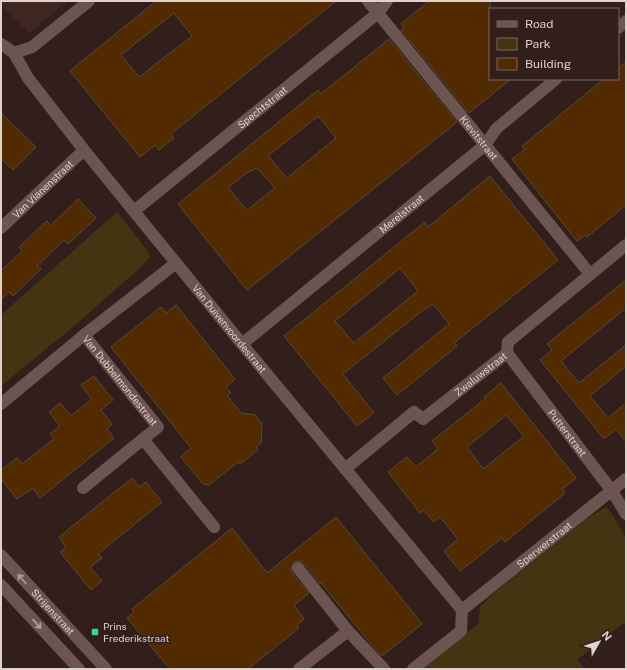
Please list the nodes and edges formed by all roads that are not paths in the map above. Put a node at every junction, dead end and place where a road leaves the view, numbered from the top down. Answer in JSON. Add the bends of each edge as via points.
{"nodes":[{"id":1,"x":89,"y":1,"type":"edge"},
{"id":2,"x":368,"y":1,"type":"edge"},
{"id":3,"x":387,"y":1,"type":"edge"},
{"id":4,"x":378,"y":13,"type":"junction"},
{"id":5,"x":1,"y":44,"type":"edge"},
{"id":6,"x":14,"y":53,"type":"junction"},
{"id":7,"x":555,"y":80,"type":"edge"},
{"id":8,"x":485,"y":145,"type":"junction"},
{"id":9,"x":84,"y":150,"type":"junction"},
{"id":10,"x":134,"y":211,"type":"junction"},
{"id":11,"x":1,"y":228,"type":"edge"},
{"id":12,"x":626,"y":245,"type":"edge"},
{"id":13,"x":176,"y":263,"type":"junction"},
{"id":14,"x":590,"y":274,"type":"junction"},
{"id":15,"x":84,"y":335,"type":"junction"},
{"id":16,"x":242,"y":344,"type":"junction"},
{"id":17,"x":507,"y":353,"type":"junction"},
{"id":18,"x":1,"y":404,"type":"edge"},
{"id":19,"x":143,"y":439,"type":"junction"},
{"id":20,"x":345,"y":469,"type":"junction"},
{"id":21,"x":626,"y":479,"type":"edge"},
{"id":22,"x":83,"y":488,"type":"dead end"},
{"id":23,"x":612,"y":491,"type":"junction"},
{"id":24,"x":626,"y":514,"type":"edge"},
{"id":25,"x":214,"y":526,"type":"dead end"},
{"id":26,"x":1,"y":555,"type":"edge"},
{"id":27,"x":298,"y":568,"type":"dead end"},
{"id":28,"x":1,"y":585,"type":"edge"},
{"id":29,"x":462,"y":610,"type":"junction"},
{"id":30,"x":348,"y":631,"type":"junction"},
{"id":31,"x":79,"y":669,"type":"edge"},
{"id":32,"x":106,"y":669,"type":"edge"},
{"id":33,"x":299,"y":669,"type":"edge"},
{"id":34,"x":384,"y":669,"type":"edge"},
{"id":35,"x":413,"y":669,"type":"edge"}],
"edges":[{"from":1,"to":6,"type":"street","via":[[32,47]]},
{"from":2,"to":4,"type":"street","name":"Kievitstraat"},
{"from":3,"to":4,"type":"street","name":"Spechtstraat"},
{"from":4,"to":8,"type":"street","name":"Kievitstraat"},
{"from":4,"to":10,"type":"street","name":"Spechtstraat"},
{"from":5,"to":6,"type":"street","name":"Van Duivenvoordestraat"},
{"from":6,"to":9,"type":"street","name":"Van Duivenvoordestraat","via":[[28,78]]},
{"from":7,"to":8,"type":"street","name":"Merelstraat","via":[[496,128]]},
{"from":8,"to":14,"type":"street","name":"Kievitstraat"},
{"from":8,"to":16,"type":"street","name":"Merelstraat"},
{"from":9,"to":10,"type":"street","name":"Van Duivenvoordestraat"},
{"from":9,"to":11,"type":"street","name":"Van Vianenstraat"},
{"from":10,"to":13,"type":"street","name":"Van Duivenvoordestraat"},
{"from":12,"to":14,"type":"street","name":"Zwaluwstraat"},
{"from":13,"to":15,"type":"street","name":"Van Dubbelmondestraat"},
{"from":13,"to":16,"type":"street","name":"Van Duivenvoordestraat"},
{"from":14,"to":17,"type":"street","name":"Zwaluwstraat","via":[[508,342]]},
{"from":15,"to":18,"type":"street"},
{"from":15,"to":19,"type":"street","name":"Van Dubbelmondestraat","via":[[158,427]]},
{"from":16,"to":20,"type":"street","name":"Van Duivenvoordestraat"},
{"from":17,"to":20,"type":"street","name":"Zwaluwstraat","via":[[423,419],[414,412]]},
{"from":17,"to":23,"type":"street","name":"Putterstraat"},
{"from":19,"to":22,"type":"street","name":"Van Dubbelmondestraat"},
{"from":19,"to":25,"type":"street","name":"Van Dubbelmondestraat"},
{"from":20,"to":29,"type":"street","name":"Van Duivenvoordestraat"},
{"from":21,"to":23,"type":"street","name":"Sperwerstraat"},
{"from":23,"to":24,"type":"street","name":"Putterstraat"},
{"from":23,"to":29,"type":"street","name":"Sperwerstraat"},
{"from":32,"to":26,"type":"street","name":"Strijenstraat","one_way":true},
{"from":27,"to":30,"type":"street"},
{"from":28,"to":31,"type":"street","name":"Strijenstraat","one_way":true},
{"from":29,"to":35,"type":"street","via":[[461,631]]},
{"from":30,"to":33,"type":"street"},
{"from":30,"to":34,"type":"street"}]}
